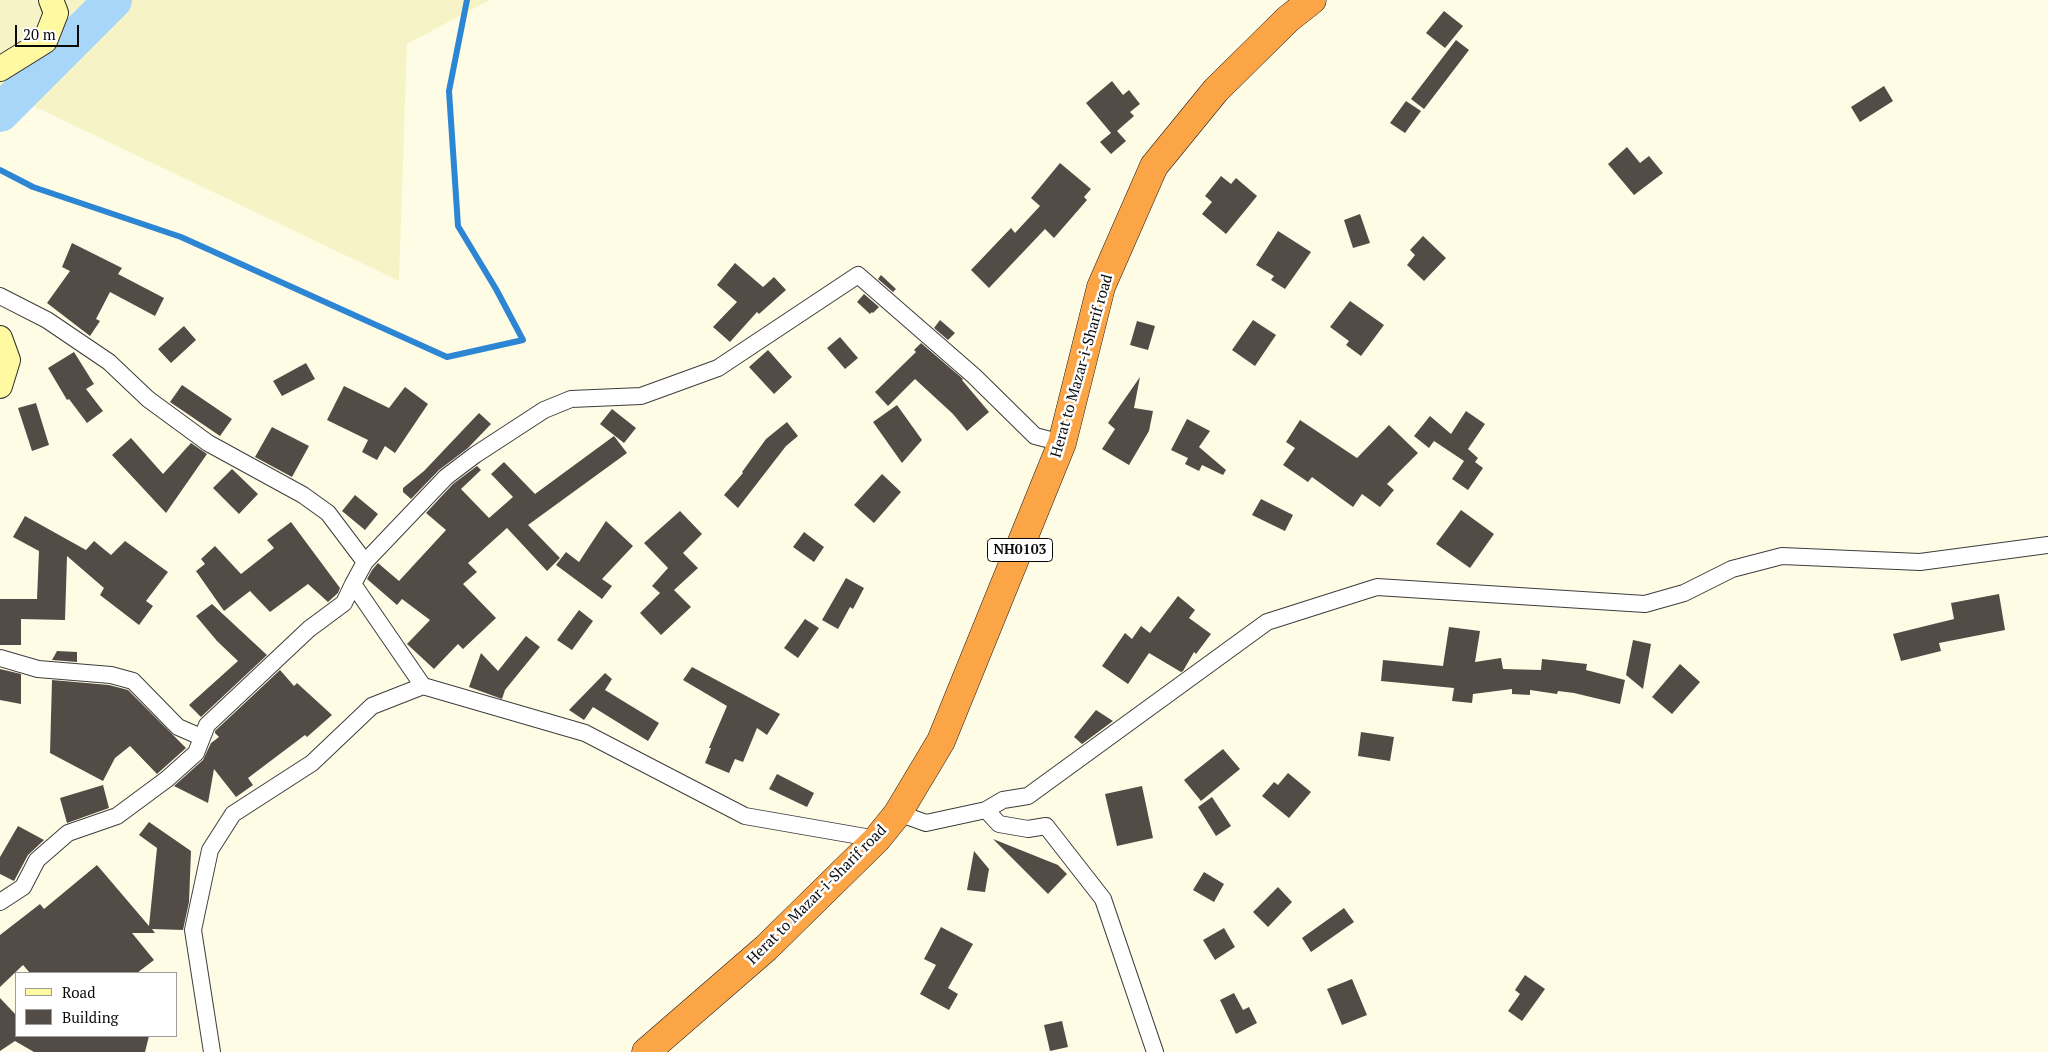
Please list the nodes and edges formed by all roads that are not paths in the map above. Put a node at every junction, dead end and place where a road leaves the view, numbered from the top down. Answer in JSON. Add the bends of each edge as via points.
{"nodes":[{"id":1,"x":51,"y":0,"type":"edge"},
{"id":2,"x":1312,"y":0,"type":"edge"},
{"id":3,"x":0,"y":69,"type":"edge"},
{"id":4,"x":0,"y":296,"type":"edge"},
{"id":5,"x":0,"y":338,"type":"edge"},
{"id":6,"x":0,"y":386,"type":"edge"},
{"id":7,"x":1062,"y":443,"type":"junction"},
{"id":8,"x":2048,"y":545,"type":"edge"},
{"id":9,"x":365,"y":562,"type":"junction"},
{"id":10,"x":354,"y":584,"type":"junction"},
{"id":11,"x":0,"y":658,"type":"edge"},
{"id":12,"x":423,"y":686,"type":"junction"},
{"id":13,"x":201,"y":737,"type":"junction"},
{"id":14,"x":986,"y":810,"type":"junction"},
{"id":15,"x":898,"y":812,"type":"junction"},
{"id":16,"x":877,"y":839,"type":"junction"},
{"id":17,"x":0,"y":902,"type":"edge"},
{"id":18,"x":212,"y":1052,"type":"edge"},
{"id":19,"x":646,"y":1052,"type":"edge"},
{"id":20,"x":1155,"y":1052,"type":"edge"}],
"edges":[{"from":1,"to":3,"type":"street","via":[[56,13],[45,41]]},
{"from":2,"to":7,"type":"highway","name":"Herat to Mazar-i-Sharif road","number":"NH0103","via":[[1288,19],[1216,90],[1154,166],[1101,287]]},
{"from":4,"to":9,"type":"street","via":[[47,320],[109,362],[148,398],[208,443],[303,495],[328,513]]},
{"from":5,"to":6,"type":"street","via":[[8,360]]},
{"from":7,"to":9,"type":"street","via":[[1035,436],[974,376],[858,275],[718,368],[641,396],[571,399],[544,410],[475,454],[446,477]]},
{"from":7,"to":15,"type":"highway","name":"Herat to Mazar-i-Sharif road","number":"NH0103","via":[[941,742]]},
{"from":8,"to":14,"type":"street","via":[[1920,562],[1782,556],[1732,569],[1684,593],[1645,604],[1377,587],[1267,622],[1028,796],[1004,800]]},
{"from":9,"to":10,"type":"street"},
{"from":10,"to":12,"type":"street"},
{"from":10,"to":13,"type":"street","via":[[344,603],[309,629],[226,706]]},
{"from":11,"to":13,"type":"street","via":[[38,669],[111,675],[132,681],[178,727]]},
{"from":12,"to":16,"type":"street","via":[[584,733],[745,816]]},
{"from":12,"to":18,"type":"street","via":[[372,706],[312,763],[233,814],[210,850],[193,930]]},
{"from":13,"to":17,"type":"street","via":[[196,753],[168,780],[117,816],[68,833],[37,860],[23,887]]},
{"from":14,"to":15,"type":"street","via":[[926,823]]},
{"from":14,"to":20,"type":"street","via":[[999,824],[1028,829],[1046,826],[1103,899]]},
{"from":15,"to":16,"type":"highway","name":"Herat to Mazar-i-Sharif road","number":"NH0103"},
{"from":16,"to":19,"type":"highway","name":"Herat to Mazar-i-Sharif road","number":"NH0103","via":[[766,948]]}]}
